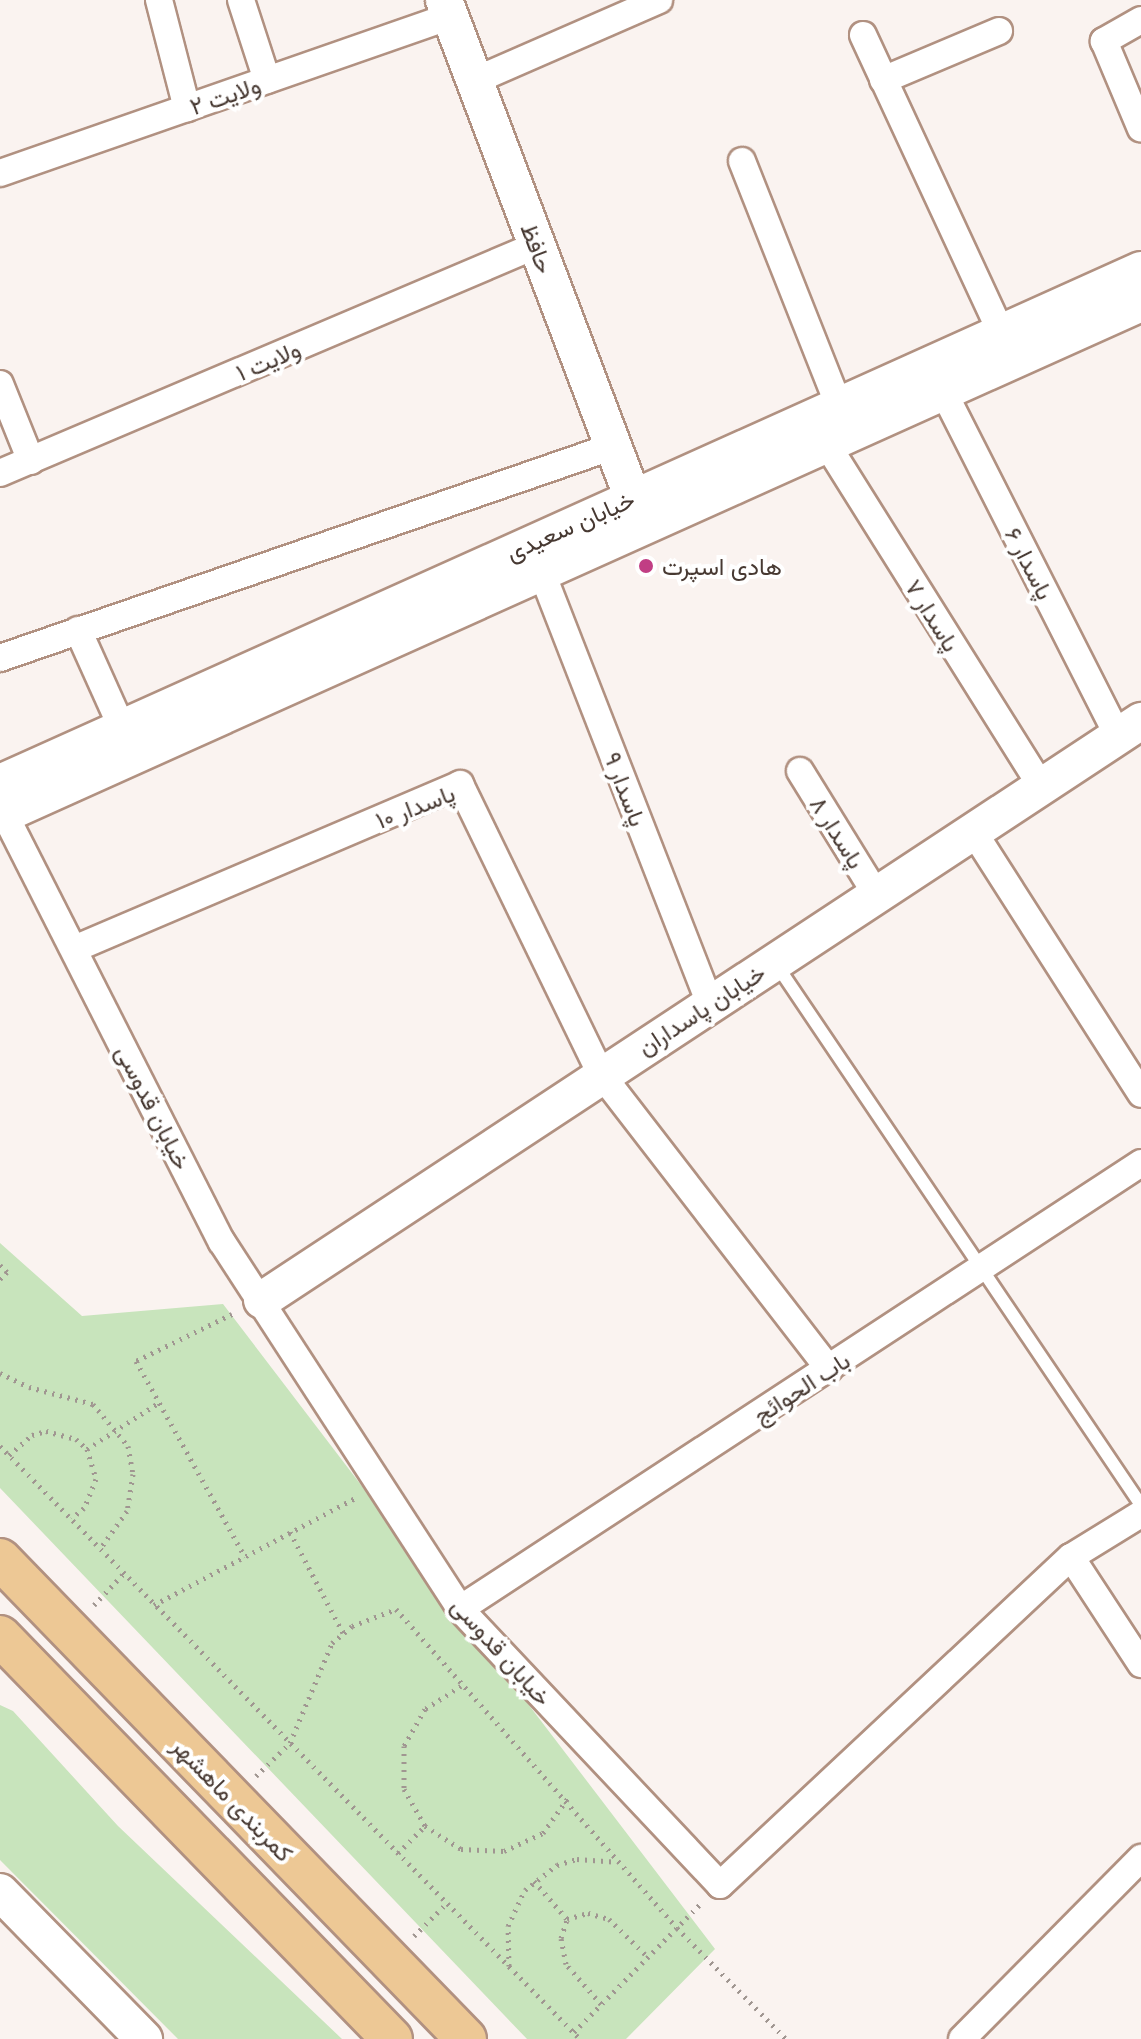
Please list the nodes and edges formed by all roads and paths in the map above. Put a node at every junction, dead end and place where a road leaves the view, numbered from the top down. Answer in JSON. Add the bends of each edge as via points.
{"nodes":[{"id":1,"x":159,"y":0,"type":"edge"},
{"id":2,"x":241,"y":0,"type":"edge"},
{"id":3,"x":659,"y":0,"type":"edge"},
{"id":4,"x":447,"y":8,"type":"edge"},
{"id":5,"x":1141,"y":20,"type":"edge"},
{"id":6,"x":999,"y":31,"type":"dead end"},
{"id":7,"x":863,"y":35,"type":"dead end"},
{"id":8,"x":267,"y":80,"type":"junction"},
{"id":9,"x":883,"y":80,"type":"junction"},
{"id":10,"x":474,"y":81,"type":"junction"},
{"id":11,"x":187,"y":108,"type":"junction"},
{"id":12,"x":1141,"y":129,"type":"edge"},
{"id":13,"x":742,"y":161,"type":"dead end"},
{"id":14,"x":0,"y":173,"type":"edge"},
{"id":15,"x":537,"y":245,"type":"junction"},
{"id":16,"x":1141,"y":270,"type":"edge"},
{"id":17,"x":1141,"y":303,"type":"edge"},
{"id":18,"x":1001,"y":332,"type":"junction"},
{"id":19,"x":0,"y":384,"type":"edge"},
{"id":20,"x":943,"y":391,"type":"junction"},
{"id":21,"x":838,"y":403,"type":"junction"},
{"id":22,"x":826,"y":443,"type":"junction"},
{"id":23,"x":614,"y":446,"type":"junction"},
{"id":24,"x":31,"y":461,"type":"junction"},
{"id":25,"x":0,"y":473,"type":"edge"},
{"id":26,"x":632,"y":496,"type":"junction"},
{"id":27,"x":542,"y":573,"type":"junction"},
{"id":28,"x":78,"y":630,"type":"junction"},
{"id":29,"x":0,"y":658,"type":"edge"},
{"id":30,"x":122,"y":728,"type":"junction"},
{"id":31,"x":1129,"y":728,"type":"edge"},
{"id":32,"x":800,"y":771,"type":"dead end"},
{"id":33,"x":1041,"y":786,"type":"junction"},
{"id":34,"x":1,"y":804,"type":"edge"},
{"id":35,"x":973,"y":831,"type":"junction"},
{"id":36,"x":876,"y":894,"type":"junction"},
{"id":37,"x":74,"y":949,"type":"junction"},
{"id":38,"x":774,"y":962,"type":"junction"},
{"id":39,"x":710,"y":1004,"type":"junction"},
{"id":40,"x":601,"y":1074,"type":"junction"},
{"id":41,"x":1141,"y":1094,"type":"edge"},
{"id":42,"x":1141,"y":1163,"type":"edge"},
{"id":43,"x":0,"y":1265,"type":"edge"},
{"id":44,"x":981,"y":1268,"type":"junction"},
{"id":45,"x":0,"y":1279,"type":"edge"},
{"id":46,"x":262,"y":1300,"type":"junction"},
{"id":47,"x":829,"y":1369,"type":"junction"},
{"id":48,"x":0,"y":1373,"type":"edge"},
{"id":49,"x":160,"y":1402,"type":"junction"},
{"id":50,"x":117,"y":1427,"type":"junction"},
{"id":51,"x":0,"y":1446,"type":"edge"},
{"id":52,"x":87,"y":1449,"type":"junction"},
{"id":53,"x":9,"y":1455,"type":"junction"},
{"id":54,"x":381,"y":1484,"type":"junction"},
{"id":55,"x":1141,"y":1505,"type":"edge"},
{"id":56,"x":1141,"y":1514,"type":"edge"},
{"id":57,"x":72,"y":1518,"type":"junction"},
{"id":58,"x":290,"y":1532,"type":"junction"},
{"id":59,"x":100,"y":1549,"type":"junction"},
{"id":60,"x":245,"y":1557,"type":"junction"},
{"id":61,"x":1071,"y":1557,"type":"junction"},
{"id":62,"x":0,"y":1559,"type":"edge"},
{"id":63,"x":124,"y":1573,"type":"junction"},
{"id":64,"x":154,"y":1605,"type":"junction"},
{"id":65,"x":460,"y":1609,"type":"junction"},
{"id":66,"x":70,"y":1631,"type":"junction"},
{"id":67,"x":343,"y":1633,"type":"junction"},
{"id":68,"x":5,"y":1645,"type":"edge"},
{"id":69,"x":1141,"y":1664,"type":"edge"},
{"id":70,"x":461,"y":1686,"type":"junction"},
{"id":71,"x":290,"y":1743,"type":"junction"},
{"id":72,"x":568,"y":1798,"type":"junction"},
{"id":73,"x":233,"y":1799,"type":"junction"},
{"id":74,"x":425,"y":1826,"type":"junction"},
{"id":75,"x":398,"y":1853,"type":"junction"},
{"id":76,"x":1141,"y":1858,"type":"edge"},
{"id":77,"x":617,"y":1862,"type":"junction"},
{"id":78,"x":534,"y":1881,"type":"junction"},
{"id":79,"x":720,"y":1885,"type":"junction"},
{"id":80,"x":0,"y":1892,"type":"edge"},
{"id":81,"x":447,"y":1903,"type":"junction"},
{"id":82,"x":567,"y":1919,"type":"junction"},
{"id":83,"x":677,"y":1928,"type":"junction"},
{"id":84,"x":648,"y":1957,"type":"junction"},
{"id":85,"x":390,"y":1961,"type":"junction"},
{"id":86,"x":509,"y":1966,"type":"junction"},
{"id":87,"x":601,"y":2004,"type":"junction"},
{"id":88,"x":573,"y":2032,"type":"junction"},
{"id":89,"x":144,"y":2039,"type":"edge"},
{"id":90,"x":392,"y":2039,"type":"edge"},
{"id":91,"x":466,"y":2039,"type":"edge"},
{"id":92,"x":580,"y":2039,"type":"edge"},
{"id":93,"x":786,"y":2039,"type":"edge"},
{"id":94,"x":962,"y":2039,"type":"edge"}],
"edges":[{"from":1,"to":11,"type":"street"},
{"from":2,"to":8,"type":"street"},
{"from":3,"to":10,"type":"street"},
{"from":4,"to":8,"type":"street","name":"ولایت ۲"},
{"from":4,"to":10,"type":"main road","name":"حافظ"},
{"from":5,"to":12,"type":"street","via":[[1104,41]]},
{"from":6,"to":9,"type":"street"},
{"from":7,"to":9,"type":"street"},
{"from":8,"to":11,"type":"street","name":"ولایت ۲"},
{"from":9,"to":18,"type":"street"},
{"from":10,"to":15,"type":"main road","name":"حافظ"},
{"from":11,"to":14,"type":"street","name":"ولایت ۲"},
{"from":13,"to":21,"type":"street"},
{"from":15,"to":23,"type":"main road","name":"حافظ"},
{"from":15,"to":24,"type":"street","name":"ولایت ۱"},
{"from":16,"to":18,"type":"main road","name":"خیابان سعیدی"},
{"from":17,"to":20,"type":"main road","name":"خیابان سعیدی"},
{"from":18,"to":21,"type":"main road","name":"خیابان سعیدی"},
{"from":19,"to":24,"type":"street"},
{"from":20,"to":22,"type":"main road","name":"خیابان سعیدی"},
{"from":20,"to":31,"type":"street","name":"پاسدار ۶"},
{"from":21,"to":26,"type":"main road","name":"خیابان سعیدی"},
{"from":22,"to":27,"type":"main road","name":"خیابان سعیدی"},
{"from":22,"to":33,"type":"street","name":"پاسدار ۷"},
{"from":23,"to":26,"type":"main road","name":"حافظ"},
{"from":23,"to":28,"type":"street"},
{"from":24,"to":25,"type":"street","name":"ولایت ۱"},
{"from":26,"to":30,"type":"main road","name":"خیابان سعیدی"},
{"from":27,"to":34,"type":"main road","name":"خیابان سعیدی"},
{"from":27,"to":39,"type":"street","name":"پاسدار ۹"},
{"from":28,"to":29,"type":"street"},
{"from":28,"to":30,"type":"street"},
{"from":30,"to":34,"type":"main road","name":"خیابان سعیدی"},
{"from":31,"to":33,"type":"main road","name":"خیابان پاسداران"},
{"from":32,"to":36,"type":"street","name":"پاسدار ۸"},
{"from":33,"to":35,"type":"main road","name":"خیابان پاسداران"},
{"from":34,"to":37,"type":"street","name":"خیابان قدوسی"},
{"from":35,"to":36,"type":"main road","name":"خیابان پاسداران"},
{"from":35,"to":41,"type":"street"},
{"from":36,"to":38,"type":"main road","name":"خیابان پاسداران"},
{"from":37,"to":40,"type":"street","name":"پاسدار ۱۰","via":[[460,784]]},
{"from":37,"to":46,"type":"street","name":"خیابان قدوسی","via":[[222,1242]]},
{"from":38,"to":39,"type":"main road","name":"خیابان پاسداران"},
{"from":38,"to":44,"type":"lane"},
{"from":39,"to":40,"type":"main road","name":"خیابان پاسداران"},
{"from":40,"to":46,"type":"main road","name":"خیابان پاسداران"},
{"from":40,"to":47,"type":"street"},
{"from":42,"to":44,"type":"street","name":"باب الحوائج"},
{"from":43,"to":45,"type":"path","via":[[7,1272]]},
{"from":44,"to":47,"type":"street","name":"باب الحوائج"},
{"from":44,"to":55,"type":"lane"},
{"from":46,"to":49,"type":"path","via":[[136,1361]]},
{"from":46,"to":54,"type":"street","name":"خیابان قدوسی"},
{"from":47,"to":65,"type":"street","name":"باب الحوائج"},
{"from":48,"to":50,"type":"path","via":[[29,1387],[93,1404]]},
{"from":49,"to":50,"type":"path"},
{"from":49,"to":60,"type":"path"},
{"from":50,"to":52,"type":"path"},
{"from":50,"to":59,"type":"path","via":[[128,1446],[133,1474],[127,1511]]},
{"from":51,"to":53,"type":"path"},
{"from":52,"to":53,"type":"path","via":[[62,1433],[46,1431],[19,1443]]},
{"from":52,"to":57,"type":"path","via":[[96,1479],[93,1495]]},
{"from":53,"to":57,"type":"path"},
{"from":54,"to":58,"type":"path"},
{"from":54,"to":65,"type":"street","name":"خیابان قدوسی"},
{"from":56,"to":61,"type":"street"},
{"from":57,"to":59,"type":"path"},
{"from":58,"to":60,"type":"path"},
{"from":58,"to":67,"type":"path"},
{"from":59,"to":63,"type":"path"},
{"from":60,"to":64,"type":"path"},
{"from":61,"to":69,"type":"street"},
{"from":61,"to":79,"type":"street"},
{"from":62,"to":66,"type":"main road","name":"کمربندی ماهشهر"},
{"from":63,"to":64,"type":"path"},
{"from":63,"to":66,"type":"path"},
{"from":64,"to":71,"type":"path"},
{"from":65,"to":79,"type":"street","name":"خیابان قدوسی"},
{"from":66,"to":73,"type":"main road","name":"کمربندی ماهشهر"},
{"from":67,"to":70,"type":"path","via":[[396,1609]]},
{"from":67,"to":71,"type":"path","via":[[313,1678]]},
{"from":68,"to":90,"type":"main road"},
{"from":70,"to":72,"type":"path"},
{"from":70,"to":74,"type":"path","via":[[425,1709],[404,1746],[404,1789]]},
{"from":71,"to":73,"type":"path"},
{"from":71,"to":75,"type":"path"},
{"from":72,"to":74,"type":"path","via":[[543,1833],[504,1851],[461,1849]]},
{"from":72,"to":77,"type":"path"},
{"from":73,"to":85,"type":"main road","name":"کمربندی ماهشهر"},
{"from":74,"to":75,"type":"path"},
{"from":75,"to":81,"type":"path"},
{"from":76,"to":94,"type":"street"},
{"from":77,"to":78,"type":"path","via":[[577,1859]]},
{"from":77,"to":83,"type":"path"},
{"from":78,"to":82,"type":"path"},
{"from":78,"to":86,"type":"path","via":[[514,1907],[508,1926]]},
{"from":79,"to":83,"type":"path"},
{"from":80,"to":89,"type":"main road"},
{"from":81,"to":85,"type":"path"},
{"from":81,"to":86,"type":"path"},
{"from":82,"to":84,"type":"path","via":[[588,1913],[609,1919]]},
{"from":82,"to":87,"type":"path","via":[[561,1938],[566,1964]]},
{"from":83,"to":84,"type":"path"},
{"from":83,"to":93,"type":"path"},
{"from":84,"to":87,"type":"path"},
{"from":85,"to":91,"type":"main road","name":"کمربندی ماهشهر"},
{"from":86,"to":88,"type":"path"},
{"from":87,"to":88,"type":"path"},
{"from":88,"to":92,"type":"path"}]}
